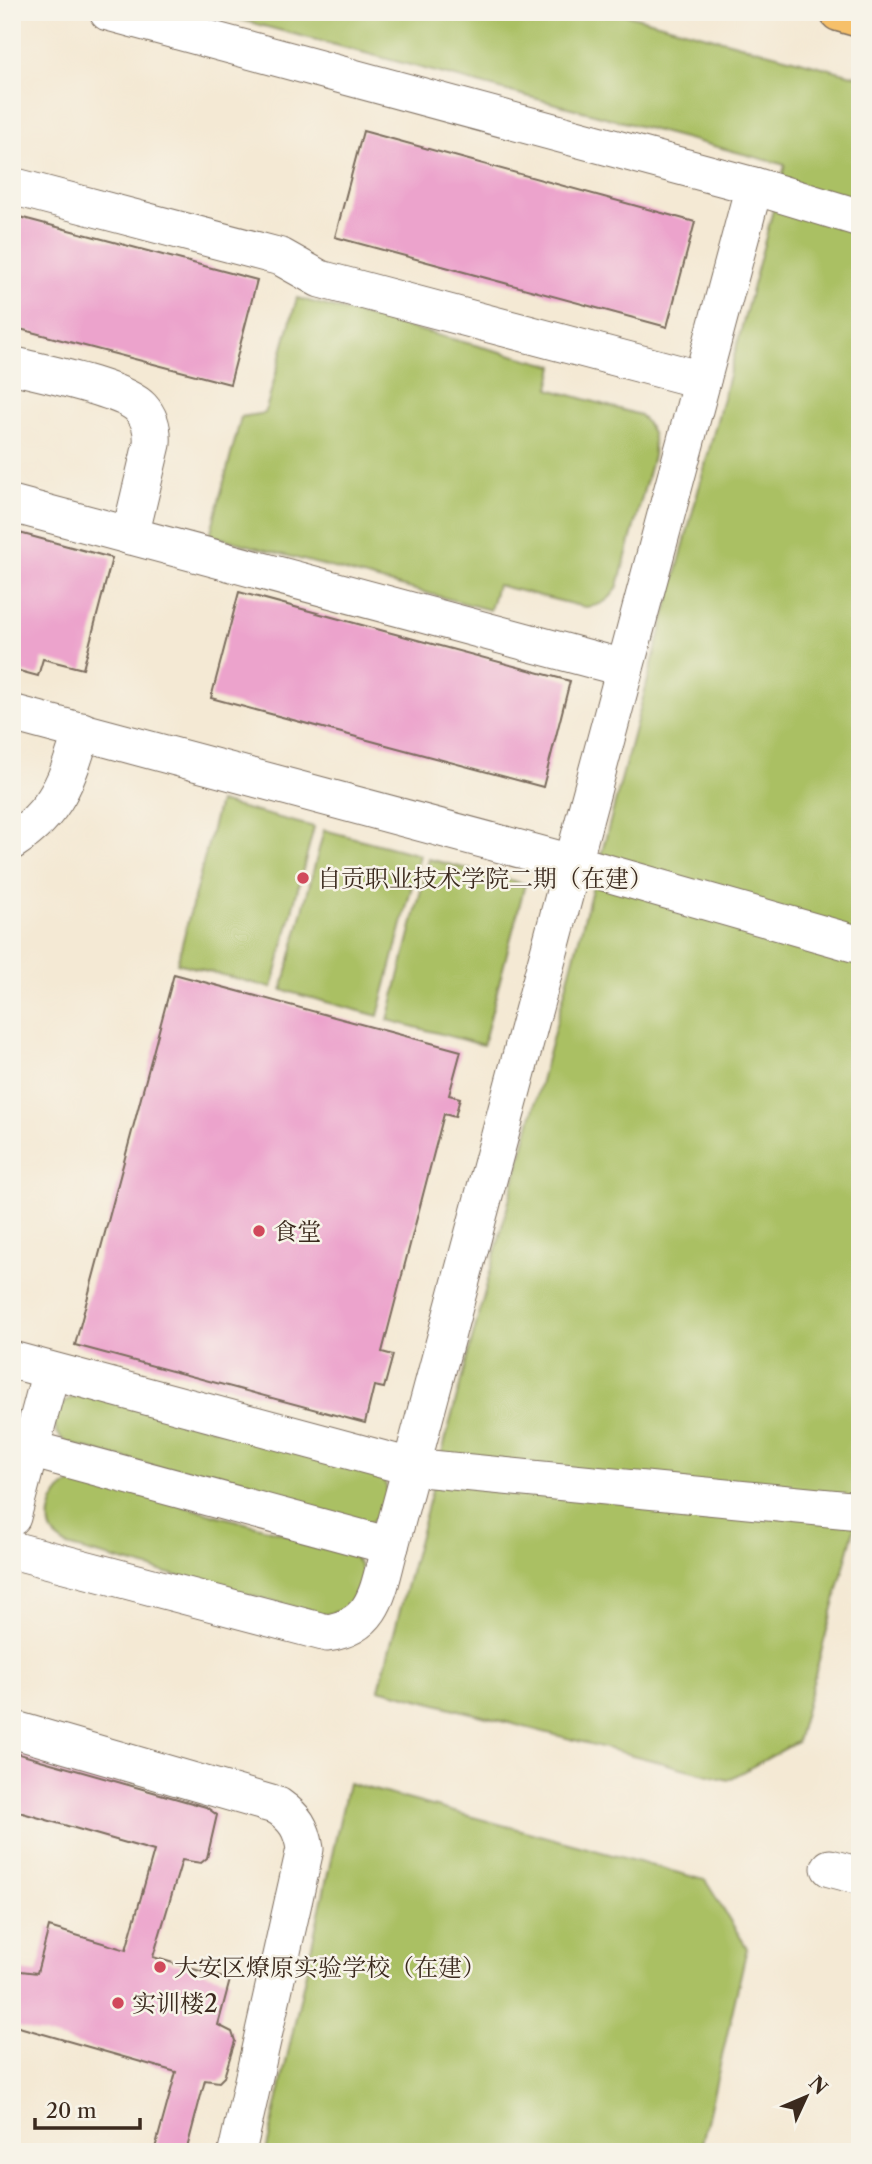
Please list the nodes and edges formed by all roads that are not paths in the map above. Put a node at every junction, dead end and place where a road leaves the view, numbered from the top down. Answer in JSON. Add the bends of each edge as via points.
{"nodes":[{"id":1,"x":108,"y":12,"type":"edge"},
{"id":2,"x":839,"y":12,"type":"edge"},
{"id":3,"x":860,"y":18,"type":"edge"},
{"id":4,"x":12,"y":186,"type":"edge"},
{"id":5,"x":754,"y":186,"type":"junction"},
{"id":6,"x":860,"y":218,"type":"edge"},
{"id":7,"x":12,"y":365,"type":"edge"},
{"id":8,"x":702,"y":380,"type":"junction"},
{"id":9,"x":12,"y":504,"type":"edge"},
{"id":10,"x":130,"y":536,"type":"junction"},
{"id":11,"x":624,"y":668,"type":"junction"},
{"id":12,"x":12,"y":713,"type":"edge"},
{"id":13,"x":82,"y":731,"type":"junction"},
{"id":14,"x":12,"y":841,"type":"edge"},
{"id":15,"x":572,"y":863,"type":"junction"},
{"id":16,"x":860,"y":945,"type":"edge"},
{"id":17,"x":12,"y":1360,"type":"edge"},
{"id":18,"x":51,"y":1371,"type":"junction"},
{"id":19,"x":30,"y":1449,"type":"junction"},
{"id":20,"x":411,"y":1467,"type":"junction"},
{"id":21,"x":860,"y":1511,"type":"edge"},
{"id":22,"x":12,"y":1517,"type":"edge"},
{"id":23,"x":390,"y":1546,"type":"junction"},
{"id":24,"x":12,"y":1550,"type":"edge"},
{"id":25,"x":12,"y":1729,"type":"edge"},
{"id":26,"x":237,"y":2152,"type":"edge"}],
"edges":[{"from":1,"to":5,"type":"lane"},
{"from":2,"to":3,"type":"main road"},
{"from":4,"to":8,"type":"lane","via":[[281,257],[320,279]]},
{"from":5,"to":6,"type":"lane"},
{"from":5,"to":8,"type":"lane"},
{"from":7,"to":10,"type":"lane","via":[[123,395],[141,408],[153,431],[152,444]]},
{"from":8,"to":11,"type":"lane"},
{"from":9,"to":10,"type":"lane"},
{"from":10,"to":11,"type":"lane"},
{"from":11,"to":15,"type":"lane"},
{"from":12,"to":13,"type":"lane"},
{"from":13,"to":14,"type":"lane","via":[[72,766],[49,811]]},
{"from":13,"to":15,"type":"lane"},
{"from":15,"to":16,"type":"lane"},
{"from":15,"to":20,"type":"lane"},
{"from":17,"to":18,"type":"lane"},
{"from":18,"to":19,"type":"lane"},
{"from":18,"to":20,"type":"lane"},
{"from":19,"to":22,"type":"lane"},
{"from":19,"to":23,"type":"lane"},
{"from":20,"to":21,"type":"lane"},
{"from":20,"to":23,"type":"lane"},
{"from":23,"to":24,"type":"lane","via":[[369,1612],[357,1624],[327,1633]]},
{"from":25,"to":26,"type":"lane","via":[[278,1806],[294,1818],[302,1832],[305,1849]]}]}
